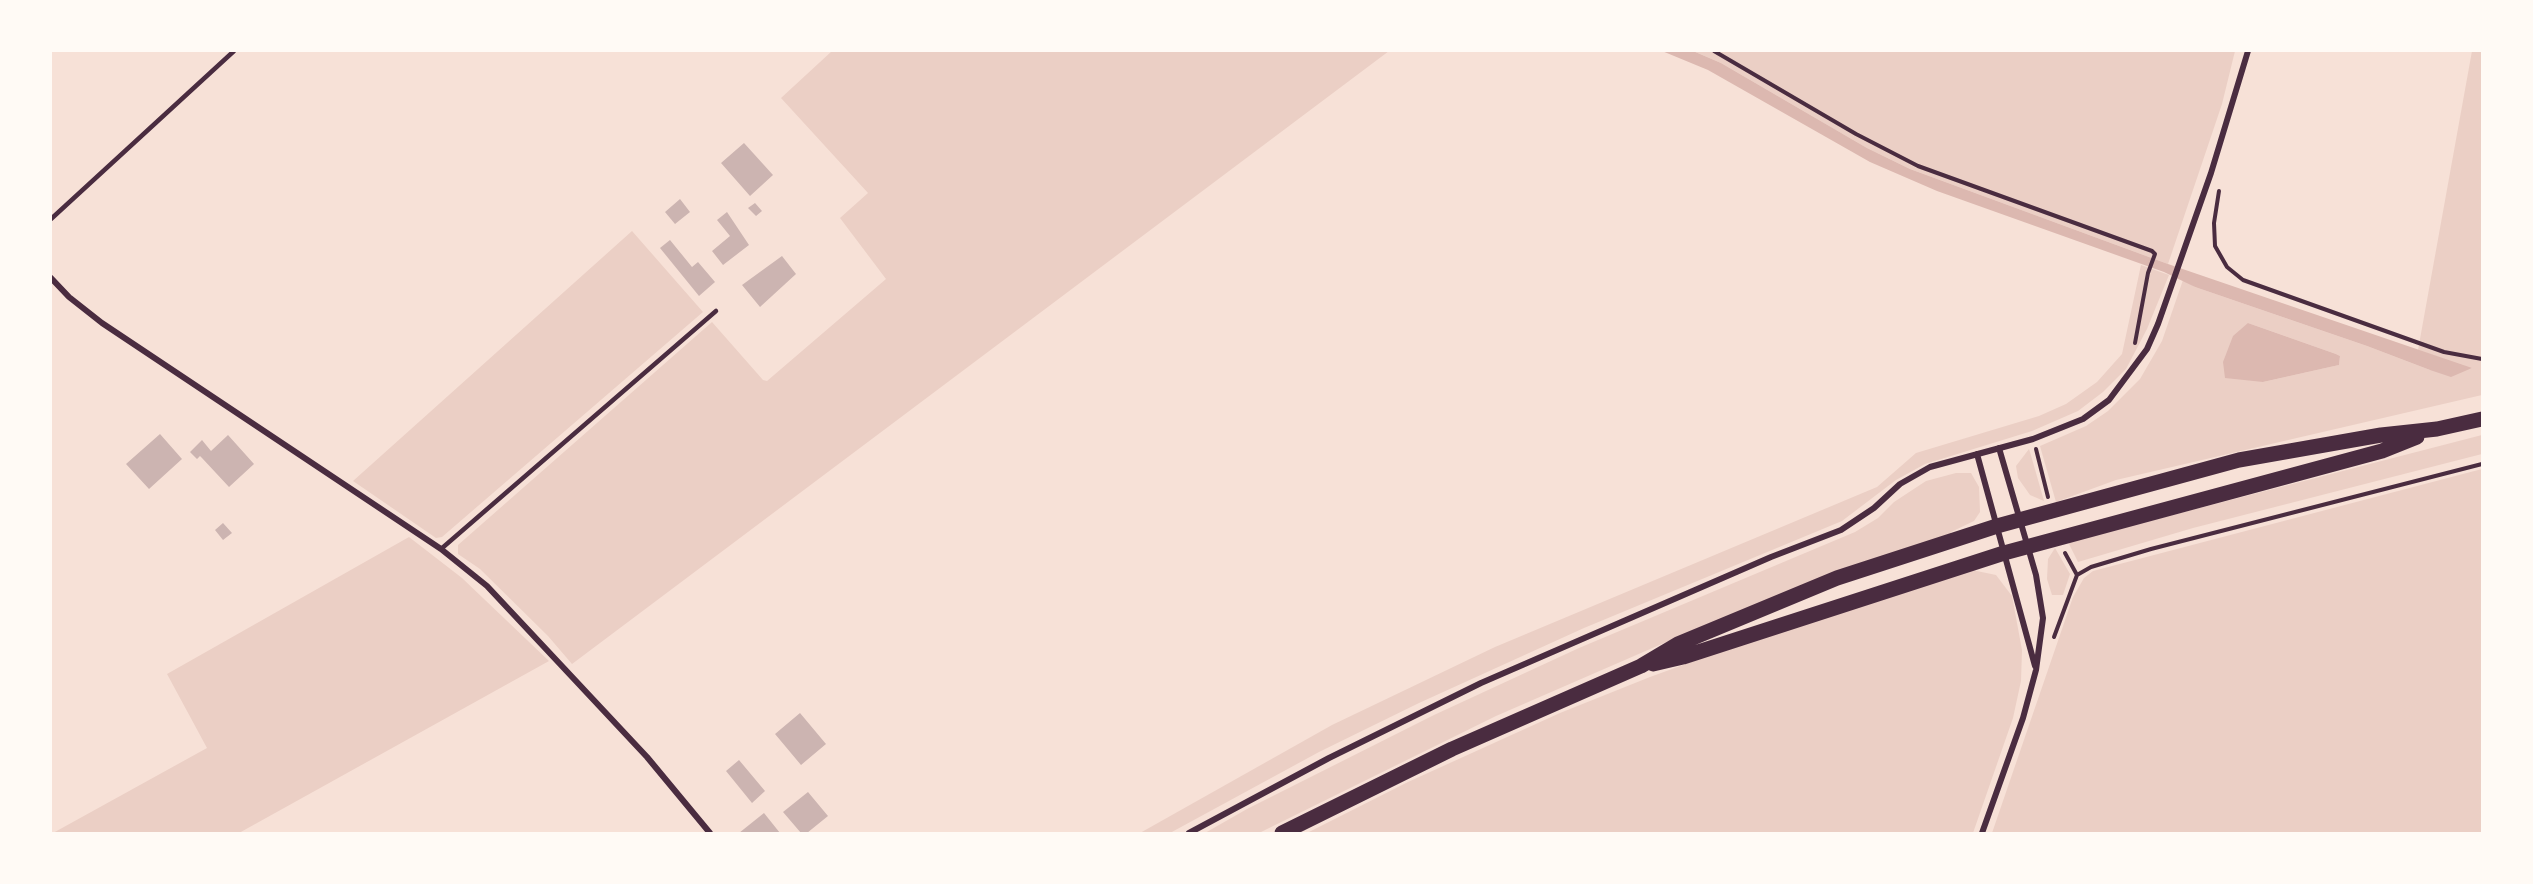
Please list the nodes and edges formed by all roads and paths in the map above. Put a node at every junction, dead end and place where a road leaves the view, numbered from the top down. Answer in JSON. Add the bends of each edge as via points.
{"nodes":[{"id":1,"x":234,"y":51,"type":"edge"},
{"id":2,"x":1714,"y":51,"type":"edge"},
{"id":3,"x":2248,"y":51,"type":"edge"},
{"id":4,"x":2211,"y":173,"type":"junction"},
{"id":5,"x":51,"y":219,"type":"edge"},
{"id":6,"x":51,"y":278,"type":"edge"},
{"id":7,"x":716,"y":311,"type":"dead end"},
{"id":8,"x":2482,"y":359,"type":"edge"},
{"id":9,"x":2133,"y":371,"type":"junction"},
{"id":10,"x":2482,"y":419,"type":"edge"},
{"id":11,"x":2437,"y":429,"type":"junction"},
{"id":12,"x":1999,"y":448,"type":"junction"},
{"id":13,"x":1977,"y":454,"type":"junction"},
{"id":14,"x":2482,"y":464,"type":"edge"},
{"id":15,"x":2019,"y":519,"type":"junction"},
{"id":16,"x":1997,"y":526,"type":"junction"},
{"id":17,"x":2027,"y":546,"type":"junction"},
{"id":18,"x":441,"y":549,"type":"junction"},
{"id":19,"x":2004,"y":553,"type":"junction"},
{"id":20,"x":2053,"y":638,"type":"dead end"},
{"id":21,"x":1641,"y":666,"type":"junction"},
{"id":22,"x":2036,"y":670,"type":"junction"},
{"id":23,"x":710,"y":833,"type":"edge"},
{"id":24,"x":1189,"y":833,"type":"edge"},
{"id":25,"x":1282,"y":833,"type":"edge"},
{"id":26,"x":1982,"y":833,"type":"edge"}],
"edges":[{"from":1,"to":5,"type":"lane"},
{"from":2,"to":9,"type":"path","via":[[1918,166],[2155,254],[2148,273]]},
{"from":3,"to":4,"type":"street"},
{"from":4,"to":8,"type":"path","via":[[2220,183],[2215,246],[2227,267],[2243,280],[2444,352]]},
{"from":4,"to":9,"type":"street","via":[[2181,263],[2147,349]]},
{"from":6,"to":18,"type":"street","via":[[102,323]]},
{"from":7,"to":18,"type":"lane"},
{"from":9,"to":12,"type":"street","via":[[2109,400],[2083,419]]},
{"from":10,"to":11,"type":"main road"},
{"from":11,"to":15,"type":"main road","via":[[2240,460]]},
{"from":11,"to":17,"type":"main road","via":[[2382,451]]},
{"from":12,"to":13,"type":"street"},
{"from":12,"to":15,"type":"street"},
{"from":13,"to":16,"type":"street"},
{"from":13,"to":24,"type":"street","via":[[1930,467],[1900,484],[1841,530],[1481,683]]},
{"from":14,"to":20,"type":"path","via":[[2091,567],[2077,575]]},
{"from":15,"to":16,"type":"main road"},
{"from":15,"to":17,"type":"street"},
{"from":16,"to":19,"type":"street"},
{"from":16,"to":21,"type":"main road","via":[[1837,578],[1712,628]]},
{"from":17,"to":19,"type":"main road"},
{"from":17,"to":22,"type":"street","via":[[2043,618]]},
{"from":18,"to":23,"type":"street","via":[[487,586],[647,757]]},
{"from":19,"to":21,"type":"main road","via":[[1683,657]]},
{"from":19,"to":22,"type":"street"},
{"from":21,"to":25,"type":"main road","via":[[1452,749]]},
{"from":22,"to":26,"type":"street"}]}
